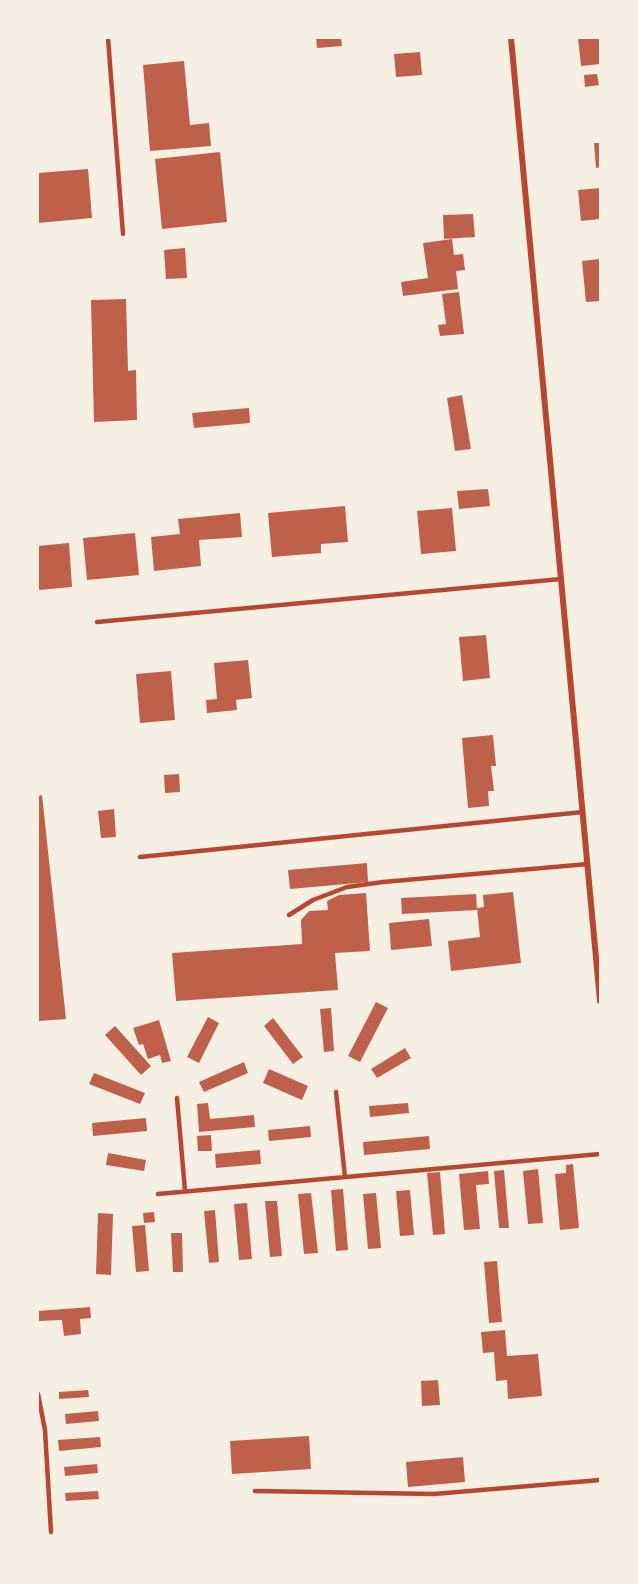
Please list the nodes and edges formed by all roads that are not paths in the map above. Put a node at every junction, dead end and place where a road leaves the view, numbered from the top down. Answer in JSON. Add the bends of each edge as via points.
{"nodes":[{"id":1,"x":108,"y":38,"type":"edge"},
{"id":2,"x":511,"y":38,"type":"edge"},
{"id":3,"x":123,"y":234,"type":"dead end"},
{"id":4,"x":561,"y":579,"type":"junction"},
{"id":5,"x":97,"y":622,"type":"dead end"},
{"id":6,"x":583,"y":812,"type":"junction"},
{"id":7,"x":140,"y":857,"type":"dead end"},
{"id":8,"x":588,"y":864,"type":"junction"},
{"id":9,"x":289,"y":915,"type":"dead end"},
{"id":10,"x":600,"y":1001,"type":"edge"},
{"id":11,"x":336,"y":1092,"type":"dead end"},
{"id":12,"x":177,"y":1098,"type":"dead end"},
{"id":13,"x":600,"y":1154,"type":"edge"},
{"id":14,"x":345,"y":1177,"type":"junction"},
{"id":15,"x":185,"y":1191,"type":"junction"},
{"id":16,"x":158,"y":1194,"type":"dead end"},
{"id":17,"x":38,"y":1394,"type":"edge"},
{"id":18,"x":600,"y":1480,"type":"edge"},
{"id":19,"x":255,"y":1491,"type":"dead end"},
{"id":20,"x":51,"y":1532,"type":"dead end"}],
"edges":[{"from":1,"to":3,"type":"lane"},
{"from":2,"to":4,"type":"street"},
{"from":4,"to":5,"type":"lane"},
{"from":4,"to":6,"type":"street"},
{"from":6,"to":7,"type":"lane"},
{"from":6,"to":8,"type":"street"},
{"from":8,"to":9,"type":"lane","via":[[348,887],[313,900]]},
{"from":8,"to":10,"type":"street"},
{"from":11,"to":14,"type":"lane"},
{"from":12,"to":15,"type":"lane"},
{"from":13,"to":14,"type":"lane"},
{"from":14,"to":15,"type":"lane"},
{"from":15,"to":16,"type":"lane"},
{"from":17,"to":20,"type":"lane","via":[[45,1431]]},
{"from":18,"to":19,"type":"lane","via":[[434,1494]]}]}
